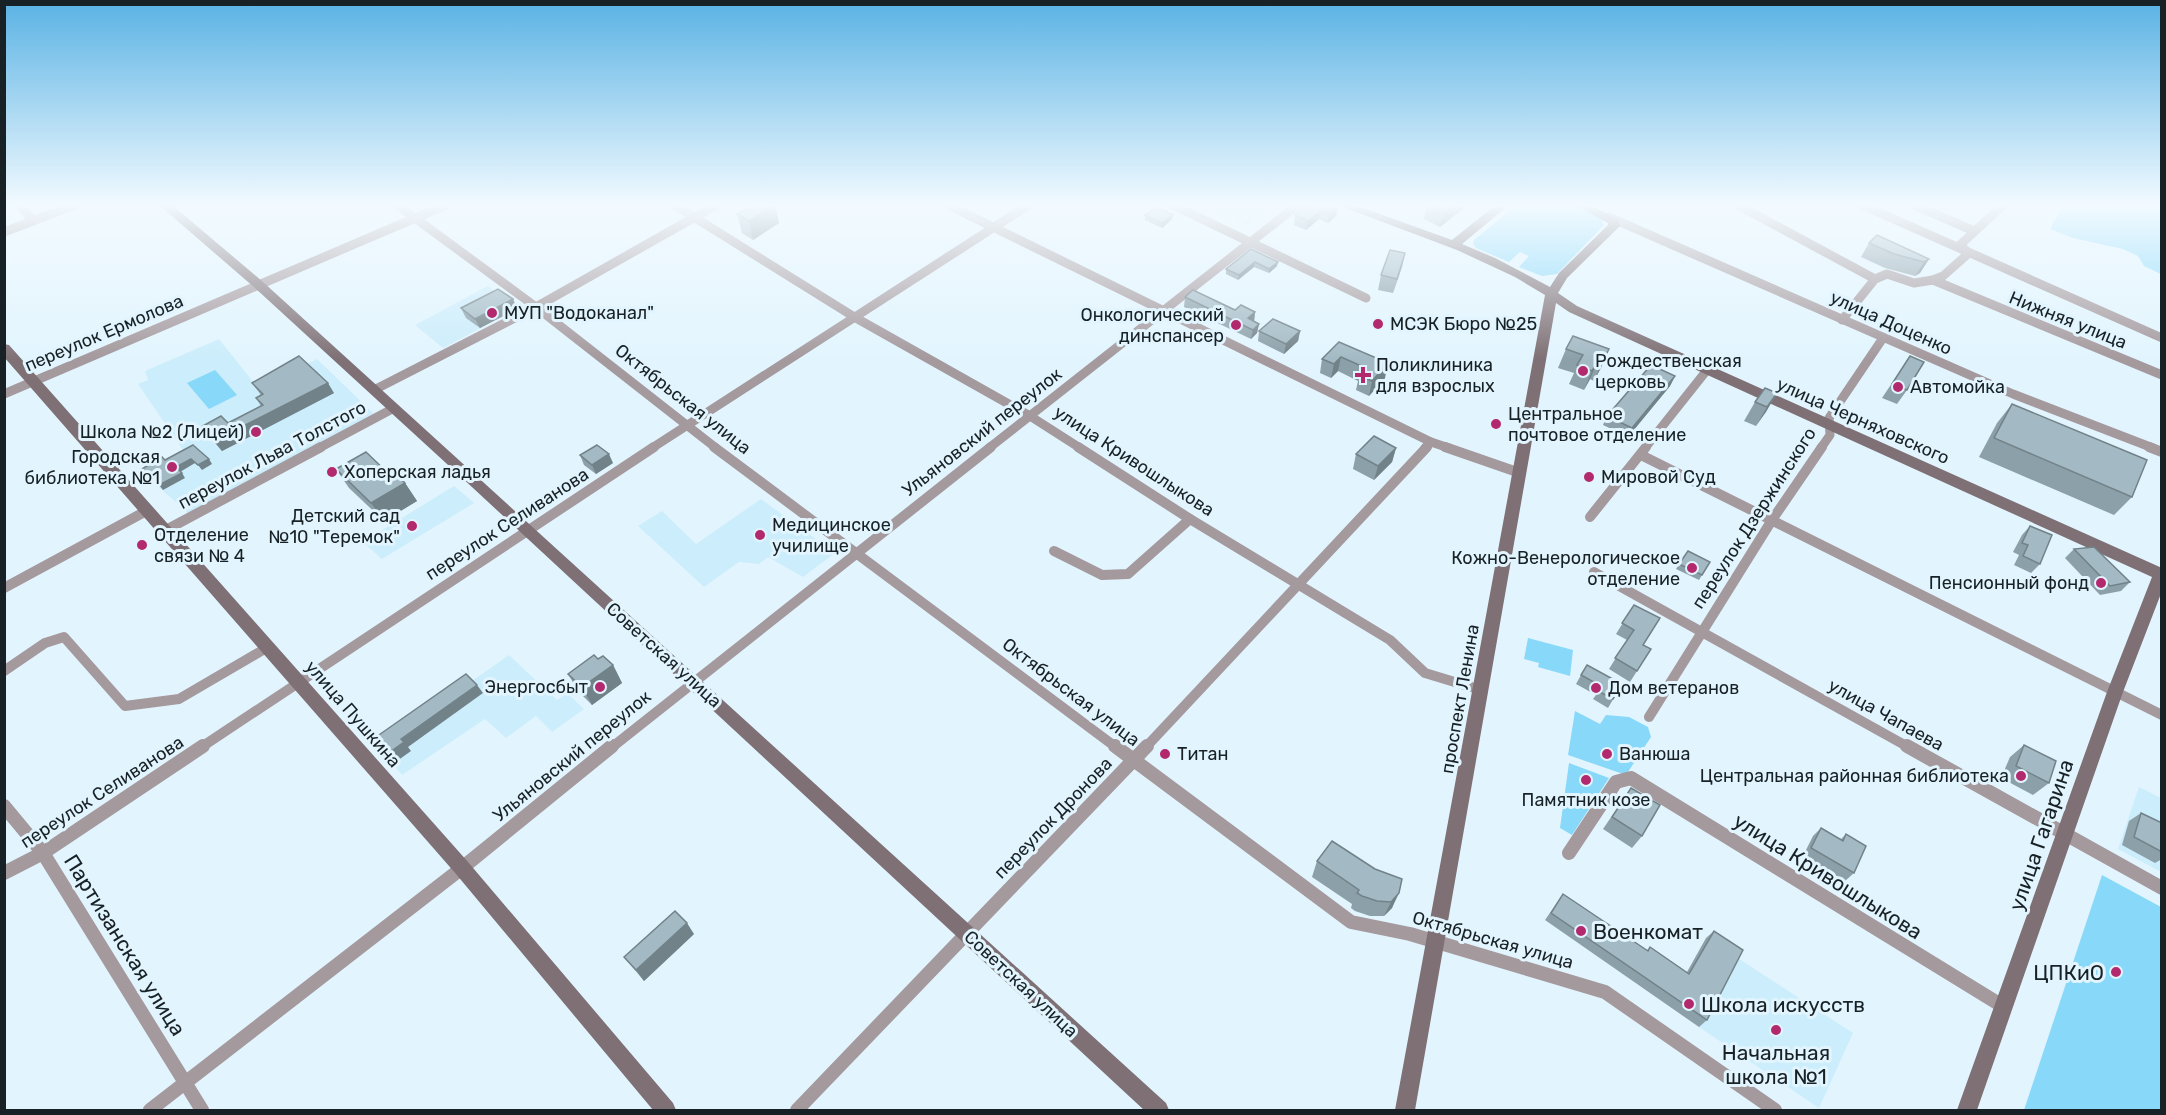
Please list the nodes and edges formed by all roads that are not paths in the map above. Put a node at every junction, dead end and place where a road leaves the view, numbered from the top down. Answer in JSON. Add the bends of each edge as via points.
{"nodes":[{"id":1,"x":225,"y":256,"type":"edge"},
{"id":2,"x":333,"y":256,"type":"edge"},
{"id":3,"x":467,"y":256,"type":"edge"},
{"id":4,"x":626,"y":256,"type":"edge"},
{"id":5,"x":757,"y":256,"type":"edge"},
{"id":6,"x":951,"y":256,"type":"edge"},
{"id":7,"x":1054,"y":256,"type":"edge"},
{"id":8,"x":1234,"y":256,"type":"edge"},
{"id":9,"x":1278,"y":256,"type":"edge"},
{"id":10,"x":1478,"y":256,"type":"edge"},
{"id":11,"x":1583,"y":256,"type":"edge"},
{"id":12,"x":1697,"y":256,"type":"edge"},
{"id":13,"x":1832,"y":256,"type":"edge"},
{"id":14,"x":1966,"y":256,"type":"edge"},
{"id":15,"x":1976,"y":256,"type":"edge"},
{"id":16,"x":1875,"y":279,"type":"junction"},
{"id":17,"x":1933,"y":280,"type":"junction"},
{"id":18,"x":259,"y":285,"type":"junction"},
{"id":19,"x":1552,"y":294,"type":"junction"},
{"id":20,"x":1366,"y":298,"type":"dead end"},
{"id":21,"x":536,"y":307,"type":"junction"},
{"id":22,"x":1165,"y":311,"type":"junction"},
{"id":23,"x":856,"y":318,"type":"junction"},
{"id":24,"x":1842,"y":320,"type":"junction"},
{"id":25,"x":1883,"y":338,"type":"junction"},
{"id":26,"x":2162,"y":338,"type":"edge"},
{"id":27,"x":4,"y":348,"type":"edge"},
{"id":28,"x":1707,"y":370,"type":"junction"},
{"id":29,"x":2162,"y":375,"type":"edge"},
{"id":30,"x":32,"y":382,"type":"junction"},
{"id":31,"x":374,"y":390,"type":"junction"},
{"id":32,"x":4,"y":394,"type":"edge"},
{"id":33,"x":394,"y":408,"type":"junction"},
{"id":34,"x":1030,"y":416,"type":"junction"},
{"id":35,"x":687,"y":427,"type":"junction"},
{"id":36,"x":1831,"y":427,"type":"junction"},
{"id":37,"x":1431,"y":442,"type":"junction"},
{"id":38,"x":2162,"y":452,"type":"edge"},
{"id":39,"x":1641,"y":455,"type":"junction"},
{"id":40,"x":1520,"y":472,"type":"junction"},
{"id":41,"x":148,"y":510,"type":"junction"},
{"id":42,"x":1590,"y":517,"type":"dead end"},
{"id":43,"x":1190,"y":519,"type":"junction"},
{"id":44,"x":1772,"y":520,"type":"junction"},
{"id":45,"x":527,"y":529,"type":"junction"},
{"id":46,"x":166,"y":530,"type":"junction"},
{"id":47,"x":1054,"y":551,"type":"dead end"},
{"id":48,"x":857,"y":553,"type":"junction"},
{"id":49,"x":1594,"y":572,"type":"dead end"},
{"id":50,"x":2161,"y":575,"type":"edge"},
{"id":51,"x":1299,"y":585,"type":"junction"},
{"id":52,"x":4,"y":588,"type":"edge"},
{"id":53,"x":1701,"y":633,"type":"junction"},
{"id":54,"x":268,"y":647,"type":"junction"},
{"id":55,"x":4,"y":671,"type":"edge"},
{"id":56,"x":299,"y":681,"type":"junction"},
{"id":57,"x":693,"y":681,"type":"junction"},
{"id":58,"x":1481,"y":690,"type":"junction"},
{"id":59,"x":2115,"y":692,"type":"junction"},
{"id":60,"x":2162,"y":715,"type":"edge"},
{"id":61,"x":1649,"y":717,"type":"dead end"},
{"id":62,"x":1133,"y":761,"type":"junction"},
{"id":63,"x":4,"y":806,"type":"edge"},
{"id":64,"x":2064,"y":835,"type":"junction"},
{"id":65,"x":43,"y":853,"type":"junction"},
{"id":66,"x":1569,"y":853,"type":"dead end"},
{"id":67,"x":462,"y":868,"type":"junction"},
{"id":68,"x":4,"y":873,"type":"edge"},
{"id":69,"x":2162,"y":888,"type":"edge"},
{"id":70,"x":966,"y":933,"type":"junction"},
{"id":71,"x":1435,"y":942,"type":"junction"},
{"id":72,"x":2004,"y":1007,"type":"junction"},
{"id":73,"x":185,"y":1082,"type":"junction"},
{"id":74,"x":150,"y":1110,"type":"edge"},
{"id":75,"x":202,"y":1110,"type":"edge"},
{"id":76,"x":666,"y":1110,"type":"edge"},
{"id":77,"x":797,"y":1110,"type":"edge"},
{"id":78,"x":1159,"y":1110,"type":"edge"},
{"id":79,"x":1405,"y":1110,"type":"edge"},
{"id":80,"x":1775,"y":1110,"type":"edge"},
{"id":81,"x":1967,"y":1110,"type":"edge"}],
"edges":[{"from":1,"to":18,"type":"main road","name":"Советская улица"},
{"from":2,"to":18,"type":"street","name":"переулок Ермолова"},
{"from":3,"to":21,"type":"street","name":"Октябрьская улица"},
{"from":4,"to":21,"type":"street","name":"переулок Льва Толстого"},
{"from":5,"to":23,"type":"street","name":"улица Кривошлыкова"},
{"from":6,"to":23,"type":"street","name":"переулок Селиванова"},
{"from":7,"to":22,"type":"street"},
{"from":8,"to":22,"type":"street","name":"Ульяновский переулок"},
{"from":9,"to":20,"type":"street"},
{"from":10,"to":19,"type":"main road","name":"улица Черняховского"},
{"from":11,"to":19,"type":"main road"},
{"from":12,"to":24,"type":"street","name":"улица Доценко"},
{"from":13,"to":16,"type":"street","name":"Нижняя улица"},
{"from":14,"to":17,"type":"street"},
{"from":15,"to":26,"type":"street"},
{"from":16,"to":17,"type":"street","name":"Нижняя улица","via":[[1887,274],[1914,283]]},
{"from":16,"to":24,"type":"street"},
{"from":17,"to":29,"type":"street","name":"Нижняя улица"},
{"from":18,"to":30,"type":"street","name":"переулок Ермолова"},
{"from":18,"to":31,"type":"main road","name":"Советская улица"},
{"from":19,"to":28,"type":"main road","name":"улица Черняховского","via":[[1573,309]]},
{"from":19,"to":40,"type":"main road","name":"проспект Ленина"},
{"from":21,"to":31,"type":"street","name":"переулок Льва Толстого"},
{"from":21,"to":35,"type":"street","name":"Октябрьская улица"},
{"from":22,"to":34,"type":"street","name":"Ульяновский переулок"},
{"from":22,"to":37,"type":"street"},
{"from":23,"to":34,"type":"street","name":"улица Кривошлыкова"},
{"from":23,"to":35,"type":"street","name":"переулок Селиванова"},
{"from":24,"to":25,"type":"street","name":"улица Доценко"},
{"from":25,"to":36,"type":"street","name":"переулок Дзержинского","via":[[1829,418]]},
{"from":25,"to":38,"type":"street","name":"улица Доценко"},
{"from":27,"to":30,"type":"main road","name":"улица Пушкина"},
{"from":28,"to":36,"type":"main road","name":"улица Черняховского"},
{"from":28,"to":39,"type":"street"},
{"from":30,"to":32,"type":"street","name":"переулок Ермолова"},
{"from":30,"to":41,"type":"main road","name":"улица Пушкина"},
{"from":31,"to":33,"type":"main road","name":"Советская улица"},
{"from":33,"to":45,"type":"main road","name":"Советская улица"},
{"from":33,"to":46,"type":"street","name":"переулок Льва Толстого"},
{"from":34,"to":43,"type":"street","name":"улица Кривошлыкова"},
{"from":34,"to":48,"type":"street","name":"Ульяновский переулок"},
{"from":35,"to":45,"type":"street","name":"переулок Селиванова"},
{"from":35,"to":48,"type":"street","name":"Октябрьская улица"},
{"from":36,"to":44,"type":"street","name":"переулок Дзержинского","via":[[1830,435]]},
{"from":36,"to":50,"type":"main road","name":"улица Черняховского"},
{"from":37,"to":40,"type":"street"},
{"from":37,"to":51,"type":"street","name":"переулок Дронова"},
{"from":39,"to":42,"type":"street"},
{"from":39,"to":44,"type":"street"},
{"from":40,"to":58,"type":"main road","name":"проспект Ленина"},
{"from":41,"to":46,"type":"main road","name":"улица Пушкина"},
{"from":41,"to":52,"type":"street"},
{"from":43,"to":47,"type":"street","via":[[1128,574],[1102,575]]},
{"from":43,"to":51,"type":"street","name":"улица Кривошлыкова"},
{"from":44,"to":53,"type":"street","name":"переулок Дзержинского"},
{"from":44,"to":59,"type":"street"},
{"from":45,"to":56,"type":"street","name":"переулок Селиванова"},
{"from":45,"to":57,"type":"main road","name":"Советская улица"},
{"from":46,"to":54,"type":"main road","name":"улица Пушкина"},
{"from":48,"to":57,"type":"street","name":"Ульяновский переулок"},
{"from":48,"to":62,"type":"street","name":"Октябрьская улица"},
{"from":49,"to":53,"type":"street","name":"улица Чапаева"},
{"from":50,"to":59,"type":"main road","name":"улица Гагарина"},
{"from":51,"to":58,"type":"street","name":"улица Кривошлыкова","via":[[1390,640],[1425,673]]},
{"from":51,"to":62,"type":"street","name":"переулок Дронова"},
{"from":53,"to":61,"type":"street","name":"переулок Дзержинского"},
{"from":53,"to":64,"type":"street","name":"улица Чапаева"},
{"from":54,"to":55,"type":"street","via":[[179,699],[125,706],[64,637],[45,643]]},
{"from":54,"to":56,"type":"main road","name":"улица Пушкина"},
{"from":56,"to":65,"type":"street","name":"переулок Селиванова"},
{"from":56,"to":67,"type":"main road","name":"улица Пушкина"},
{"from":57,"to":67,"type":"street","name":"Ульяновский переулок"},
{"from":57,"to":70,"type":"main road","name":"Советская улица"},
{"from":58,"to":71,"type":"main road","name":"проспект Ленина"},
{"from":59,"to":60,"type":"street"},
{"from":59,"to":64,"type":"main road","name":"улица Гагарина"},
{"from":62,"to":70,"type":"street","name":"переулок Дронова"},
{"from":62,"to":71,"type":"street","name":"Октябрьская улица","via":[[1351,922]]},
{"from":63,"to":65,"type":"street","name":"Партизанская улица"},
{"from":64,"to":69,"type":"street","name":"улица Чапаева"},
{"from":64,"to":72,"type":"main road","name":"улица Гагарина"},
{"from":65,"to":68,"type":"street","name":"переулок Селиванова"},
{"from":65,"to":73,"type":"street","name":"Партизанская улица"},
{"from":66,"to":72,"type":"street","name":"улица Кривошлыкова","via":[[1616,782],[1631,778]]},
{"from":67,"to":73,"type":"street","name":"Ульяновский переулок"},
{"from":67,"to":76,"type":"main road","name":"улица Пушкина"},
{"from":70,"to":77,"type":"street","name":"переулок Дронова"},
{"from":70,"to":78,"type":"main road","name":"Советская улица"},
{"from":71,"to":79,"type":"main road","name":"проспект Ленина"},
{"from":71,"to":80,"type":"street","name":"Октябрьская улица","via":[[1605,992]]},
{"from":72,"to":81,"type":"main road","name":"улица Гагарина"},
{"from":73,"to":74,"type":"street","name":"Ульяновский переулок"},
{"from":73,"to":75,"type":"street","name":"Партизанская улица"}]}
